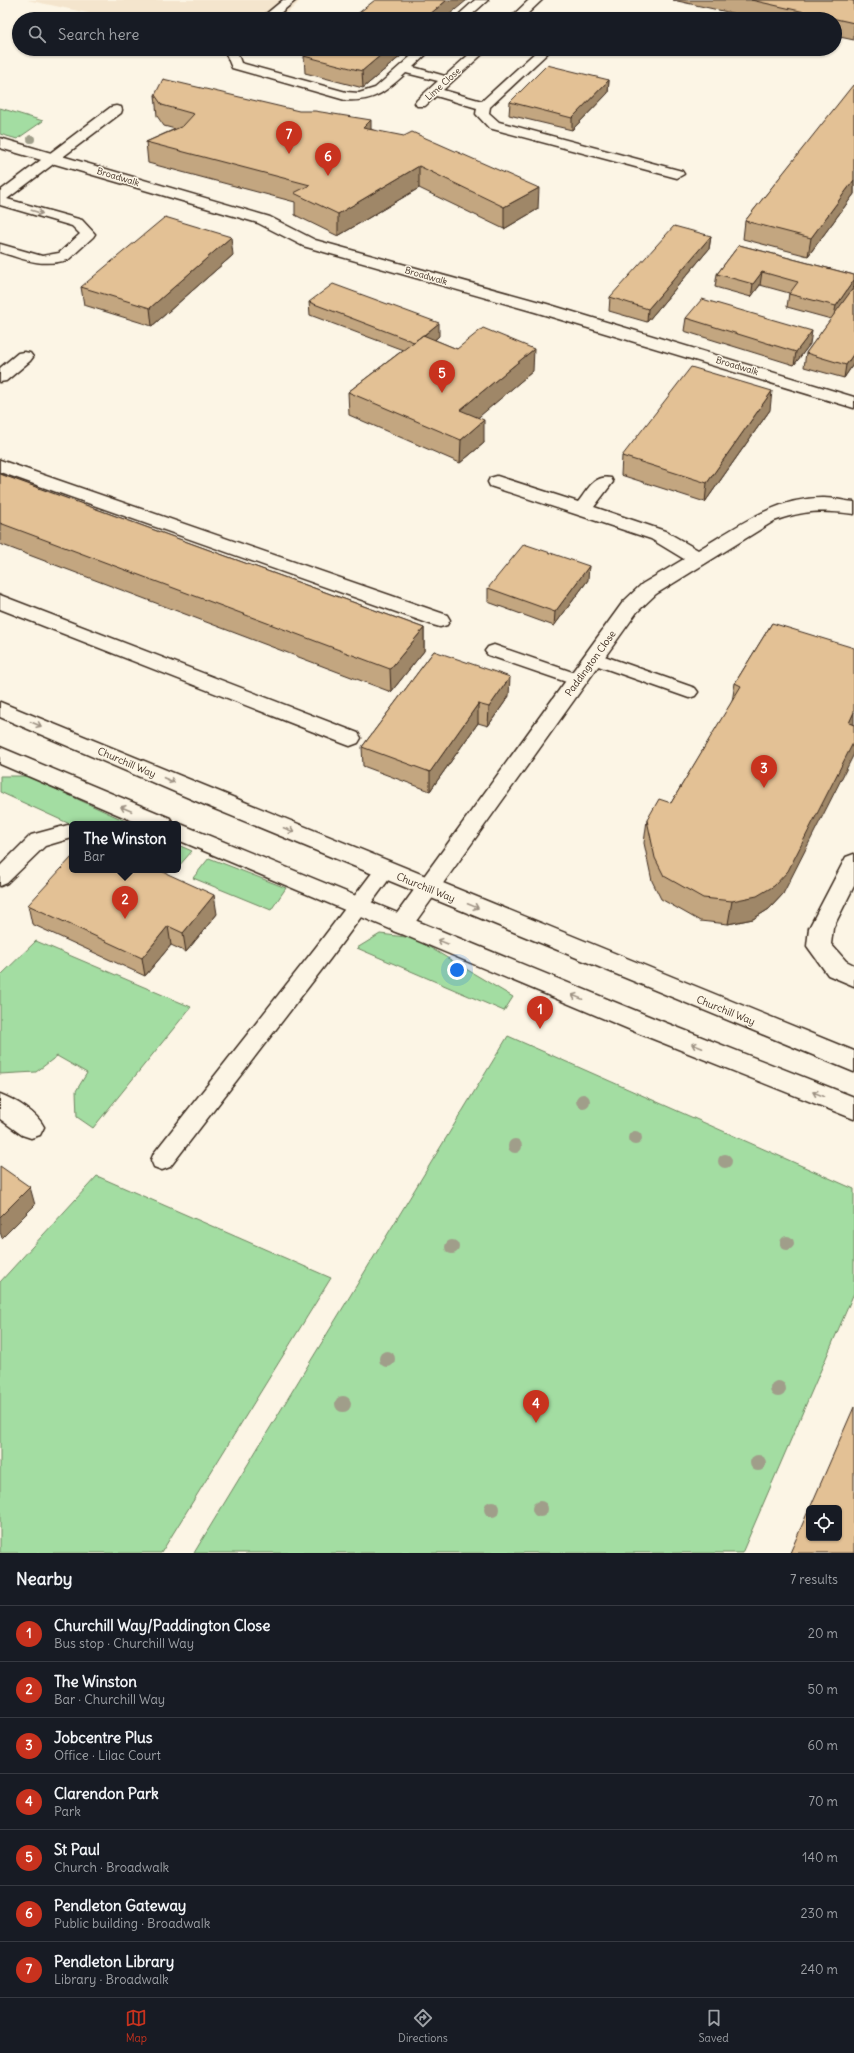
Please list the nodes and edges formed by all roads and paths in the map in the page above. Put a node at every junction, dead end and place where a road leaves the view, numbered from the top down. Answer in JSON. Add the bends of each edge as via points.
{"nodes":[{"id":1,"x":290,"y":0,"type":"edge"},
{"id":2,"x":482,"y":0,"type":"edge"},
{"id":3,"x":536,"y":0,"type":"edge"},
{"id":4,"x":275,"y":12,"type":"edge"},
{"id":5,"x":468,"y":12,"type":"edge"},
{"id":6,"x":523,"y":12,"type":"edge"},
{"id":7,"x":233,"y":56,"type":"edge"},
{"id":8,"x":418,"y":56,"type":"edge"},
{"id":9,"x":474,"y":56,"type":"edge"},
{"id":10,"x":538,"y":56,"type":"edge"},
{"id":11,"x":404,"y":69,"type":"junction"},
{"id":12,"x":447,"y":80,"type":"junction"},
{"id":13,"x":434,"y":92,"type":"junction"},
{"id":14,"x":421,"y":103,"type":"dead end"},
{"id":15,"x":484,"y":106,"type":"junction"},
{"id":16,"x":116,"y":110,"type":"dead end"},
{"id":17,"x":0,"y":144,"type":"edge"},
{"id":18,"x":54,"y":158,"type":"junction"},
{"id":19,"x":677,"y":174,"type":"dead end"},
{"id":20,"x":0,"y":199,"type":"edge"},
{"id":21,"x":0,"y":248,"type":"edge"},
{"id":22,"x":24,"y":357,"type":"dead end"},
{"id":23,"x":0,"y":377,"type":"edge"},
{"id":24,"x":854,"y":403,"type":"edge"},
{"id":25,"x":0,"y":466,"type":"edge"},
{"id":26,"x":497,"y":482,"type":"dead end"},
{"id":27,"x":604,"y":482,"type":"dead end"},
{"id":28,"x":854,"y":508,"type":"edge"},
{"id":29,"x":582,"y":510,"type":"junction"},
{"id":30,"x":698,"y":559,"type":"junction"},
{"id":31,"x":0,"y":602,"type":"edge"},
{"id":32,"x":440,"y":620,"type":"dead end"},
{"id":33,"x":494,"y":651,"type":"dead end"},
{"id":34,"x":594,"y":658,"type":"junction"},
{"id":35,"x":578,"y":680,"type":"junction"},
{"id":36,"x":689,"y":692,"type":"dead end"},
{"id":37,"x":0,"y":709,"type":"edge"},
{"id":38,"x":350,"y":738,"type":"dead end"},
{"id":39,"x":0,"y":755,"type":"edge"},
{"id":40,"x":155,"y":821,"type":"edge"},
{"id":41,"x":68,"y":832,"type":"dead end"},
{"id":42,"x":181,"y":832,"type":"edge"},
{"id":43,"x":854,"y":863,"type":"edge"},
{"id":44,"x":384,"y":870,"type":"junction"},
{"id":45,"x":0,"y":878,"type":"edge"},
{"id":46,"x":428,"y":888,"type":"junction"},
{"id":47,"x":358,"y":906,"type":"junction"},
{"id":48,"x":402,"y":925,"type":"junction"},
{"id":49,"x":854,"y":976,"type":"edge"},
{"id":50,"x":854,"y":1062,"type":"edge"},
{"id":51,"x":0,"y":1105,"type":"edge"},
{"id":52,"x":854,"y":1108,"type":"edge"},
{"id":53,"x":30,"y":1127,"type":"dead end"},
{"id":54,"x":162,"y":1160,"type":"dead end"}],
"edges":[{"from":1,"to":4,"type":"lane"},
{"from":2,"to":5,"type":"lane"},
{"from":3,"to":6,"type":"lane"},
{"from":7,"to":11,"type":"lane","via":[[236,65],[345,96],[360,97],[379,91]]},
{"from":8,"to":11,"type":"lane"},
{"from":9,"to":12,"type":"lane","name":"Lime Close"},
{"from":10,"to":15,"type":"lane"},
{"from":11,"to":12,"type":"lane"},
{"from":12,"to":13,"type":"lane","name":"Lime Close"},
{"from":13,"to":14,"type":"lane","name":"Lime Close"},
{"from":13,"to":15,"type":"lane"},
{"from":15,"to":19,"type":"lane","via":[[482,114],[494,125]]},
{"from":16,"to":18,"type":"lane"},
{"from":17,"to":18,"type":"street","name":"Broadwalk"},
{"from":18,"to":20,"type":"lane"},
{"from":18,"to":24,"type":"street","name":"Broadwalk","via":[[264,220],[310,243],[548,310]]},
{"from":20,"to":21,"type":"lane","one_way":true,"via":[[77,223],[88,234],[63,257],[41,260]]},
{"from":22,"to":23,"type":"street"},
{"from":25,"to":32,"type":"street"},
{"from":26,"to":29,"type":"street"},
{"from":27,"to":29,"type":"street"},
{"from":28,"to":30,"type":"street","name":"Paddington Close","via":[[823,504],[792,508],[767,517]]},
{"from":29,"to":30,"type":"street","via":[[658,535]]},
{"from":30,"to":34,"type":"street","name":"Paddington Close","via":[[649,589],[630,607]]},
{"from":31,"to":38,"type":"street"},
{"from":33,"to":35,"type":"lane"},
{"from":34,"to":35,"type":"street","name":"Paddington Close"},
{"from":34,"to":36,"type":"lane"},
{"from":35,"to":46,"type":"street","name":"Paddington Close"},
{"from":37,"to":44,"type":"street","name":"Churchill Way","one_way":true},
{"from":40,"to":39,"type":"street","one_way":true},
{"from":41,"to":45,"type":"lane","via":[[38,840]]},
{"from":42,"to":47,"type":"street"},
{"from":43,"to":49,"type":"street","via":[[821,928],[819,946],[837,968]]},
{"from":44,"to":46,"type":"street","name":"Churchill Way"},
{"from":44,"to":47,"type":"lane"},
{"from":46,"to":48,"type":"street","name":"Paddington Close"},
{"from":46,"to":50,"type":"street","name":"Churchill Way","one_way":true},
{"from":47,"to":48,"type":"street"},
{"from":47,"to":54,"type":"lane"},
{"from":52,"to":48,"type":"street","one_way":true},
{"from":51,"to":53,"type":"street"}]}
